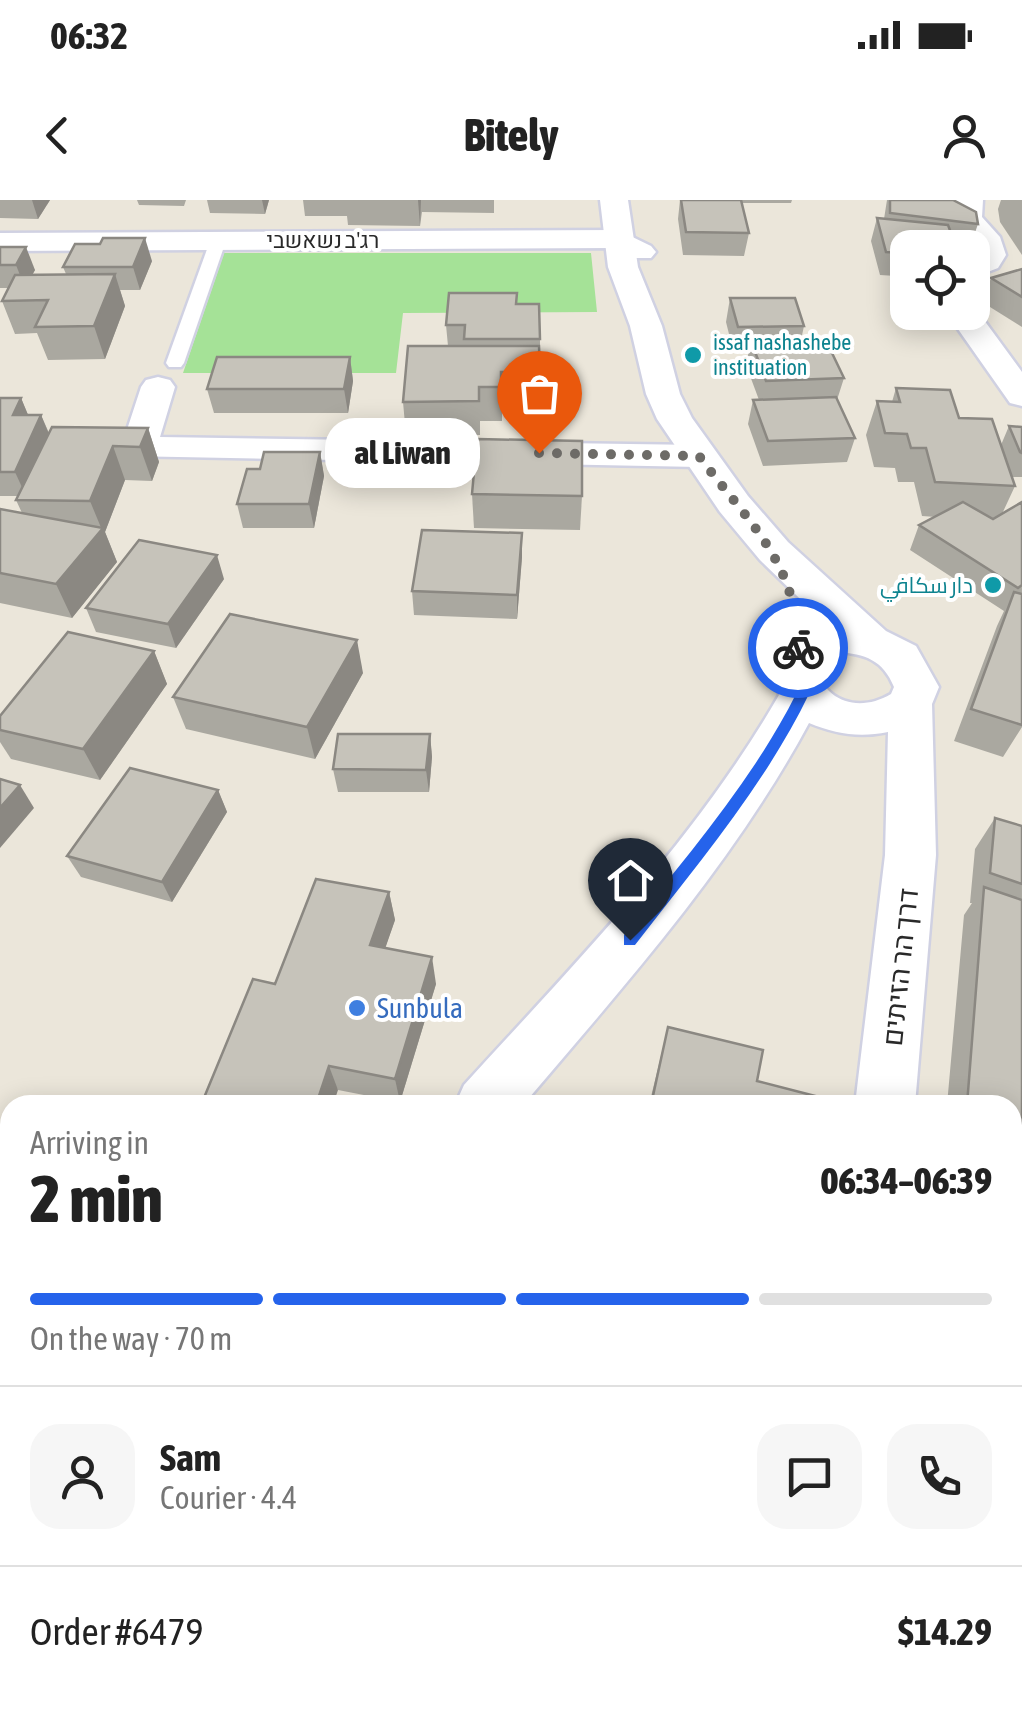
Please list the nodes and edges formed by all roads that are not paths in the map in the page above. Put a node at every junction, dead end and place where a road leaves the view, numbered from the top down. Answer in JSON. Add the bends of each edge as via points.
{"nodes":[{"id":1,"x":614,"y":200,"type":"edge"},
{"id":2,"x":634,"y":200,"type":"edge"},
{"id":3,"x":970,"y":200,"type":"edge"},
{"id":4,"x":978,"y":230,"type":"edge"},
{"id":5,"x":218,"y":241,"type":"junction"},
{"id":6,"x":0,"y":242,"type":"edge"},
{"id":7,"x":630,"y":245,"type":"junction"},
{"id":8,"x":975,"y":330,"type":"edge"},
{"id":9,"x":167,"y":375,"type":"joint"},
{"id":10,"x":1022,"y":396,"type":"edge"},
{"id":11,"x":699,"y":456,"type":"junction"},
{"id":12,"x":774,"y":551,"type":"junction"},
{"id":13,"x":870,"y":641,"type":"junction"},
{"id":14,"x":812,"y":688,"type":"junction"},
{"id":15,"x":910,"y":705,"type":"junction"},
{"id":16,"x":912,"y":828,"type":"junction"},
{"id":17,"x":494,"y":1095,"type":"edge"},
{"id":18,"x":886,"y":1095,"type":"edge"}],
"edges":[{"from":1,"to":7,"type":"street"},
{"from":2,"to":7,"type":"street"},
{"from":3,"to":4,"type":"street","via":[[968,219]]},
{"from":5,"to":6,"type":"street","name":"רג'ב נשאשבי"},
{"from":5,"to":7,"type":"street","name":"רג'ב נשאשבי"},
{"from":5,"to":9,"type":"lane"},
{"from":7,"to":11,"type":"street","via":[[624,267],[663,394]]},
{"from":8,"to":10,"type":"street"},
{"from":9,"to":11,"type":"street","via":[[139,448]]},
{"from":11,"to":12,"type":"street"},
{"from":12,"to":13,"type":"street"},
{"from":12,"to":14,"type":"street","via":[[793,597]]},
{"from":13,"to":14,"type":"street","via":[[820,640]]},
{"from":13,"to":15,"type":"street","via":[[910,669],[916,694]]},
{"from":14,"to":15,"type":"street","via":[[870,721]]},
{"from":14,"to":16,"type":"street","name":"דרך הר הזיתים","via":[[883,765]]},
{"from":14,"to":17,"type":"street","via":[[654,913]]},
{"from":15,"to":16,"type":"street","name":"דרך הר הזיתים"},
{"from":16,"to":18,"type":"street","name":"דרך הר הזיתים"}]}
